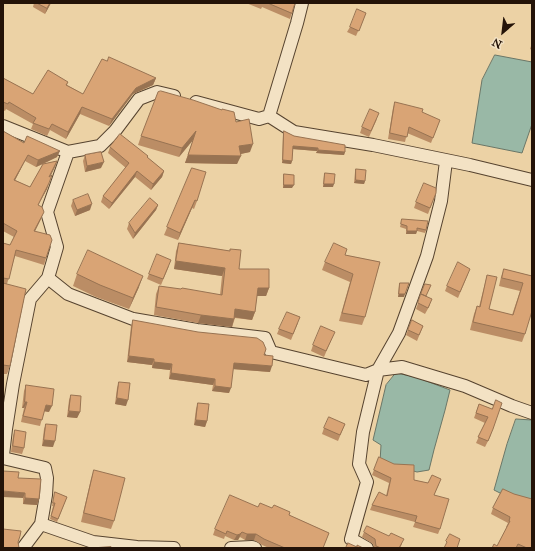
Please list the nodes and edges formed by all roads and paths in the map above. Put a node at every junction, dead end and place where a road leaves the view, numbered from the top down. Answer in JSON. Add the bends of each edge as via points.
{"nodes":[{"id":1,"x":302,"y":3,"type":"edge"},
{"id":2,"x":269,"y":116,"type":"junction"},
{"id":3,"x":3,"y":126,"type":"edge"},
{"id":4,"x":68,"y":152,"type":"junction"},
{"id":5,"x":446,"y":161,"type":"junction"},
{"id":6,"x":532,"y":180,"type":"edge"},
{"id":7,"x":48,"y":278,"type":"junction"},
{"id":8,"x":378,"y":370,"type":"junction"},
{"id":9,"x":532,"y":413,"type":"edge"},
{"id":10,"x":3,"y":457,"type":"edge"},
{"id":11,"x":41,"y":524,"type":"junction"},
{"id":12,"x":23,"y":548,"type":"edge"},
{"id":13,"x":174,"y":548,"type":"edge"},
{"id":14,"x":231,"y":548,"type":"edge"},
{"id":15,"x":255,"y":548,"type":"edge"},
{"id":16,"x":367,"y":548,"type":"edge"}],
"edges":[{"from":1,"to":2,"type":"street"},
{"from":2,"to":4,"type":"street","via":[[259,119],[157,92],[139,99],[100,146]]},
{"from":2,"to":5,"type":"street","via":[[294,132],[373,145]]},
{"from":3,"to":4,"type":"street"},
{"from":4,"to":7,"type":"street","via":[[47,212],[57,247]]},
{"from":5,"to":6,"type":"street"},
{"from":5,"to":8,"type":"street","via":[[441,202],[427,256],[399,333]]},
{"from":7,"to":8,"type":"street","via":[[68,294],[133,319],[265,338],[271,352],[366,375]]},
{"from":7,"to":10,"type":"street","via":[[30,299],[13,384]]},
{"from":8,"to":9,"type":"street","via":[[402,367],[465,386]]},
{"from":8,"to":16,"type":"street","via":[[363,432],[359,464],[367,482],[351,539]]},
{"from":10,"to":11,"type":"street","via":[[45,468],[46,495]]},
{"from":11,"to":12,"type":"street"},
{"from":11,"to":13,"type":"street","via":[[93,542]]},
{"from":14,"to":15,"type":"street"}]}
